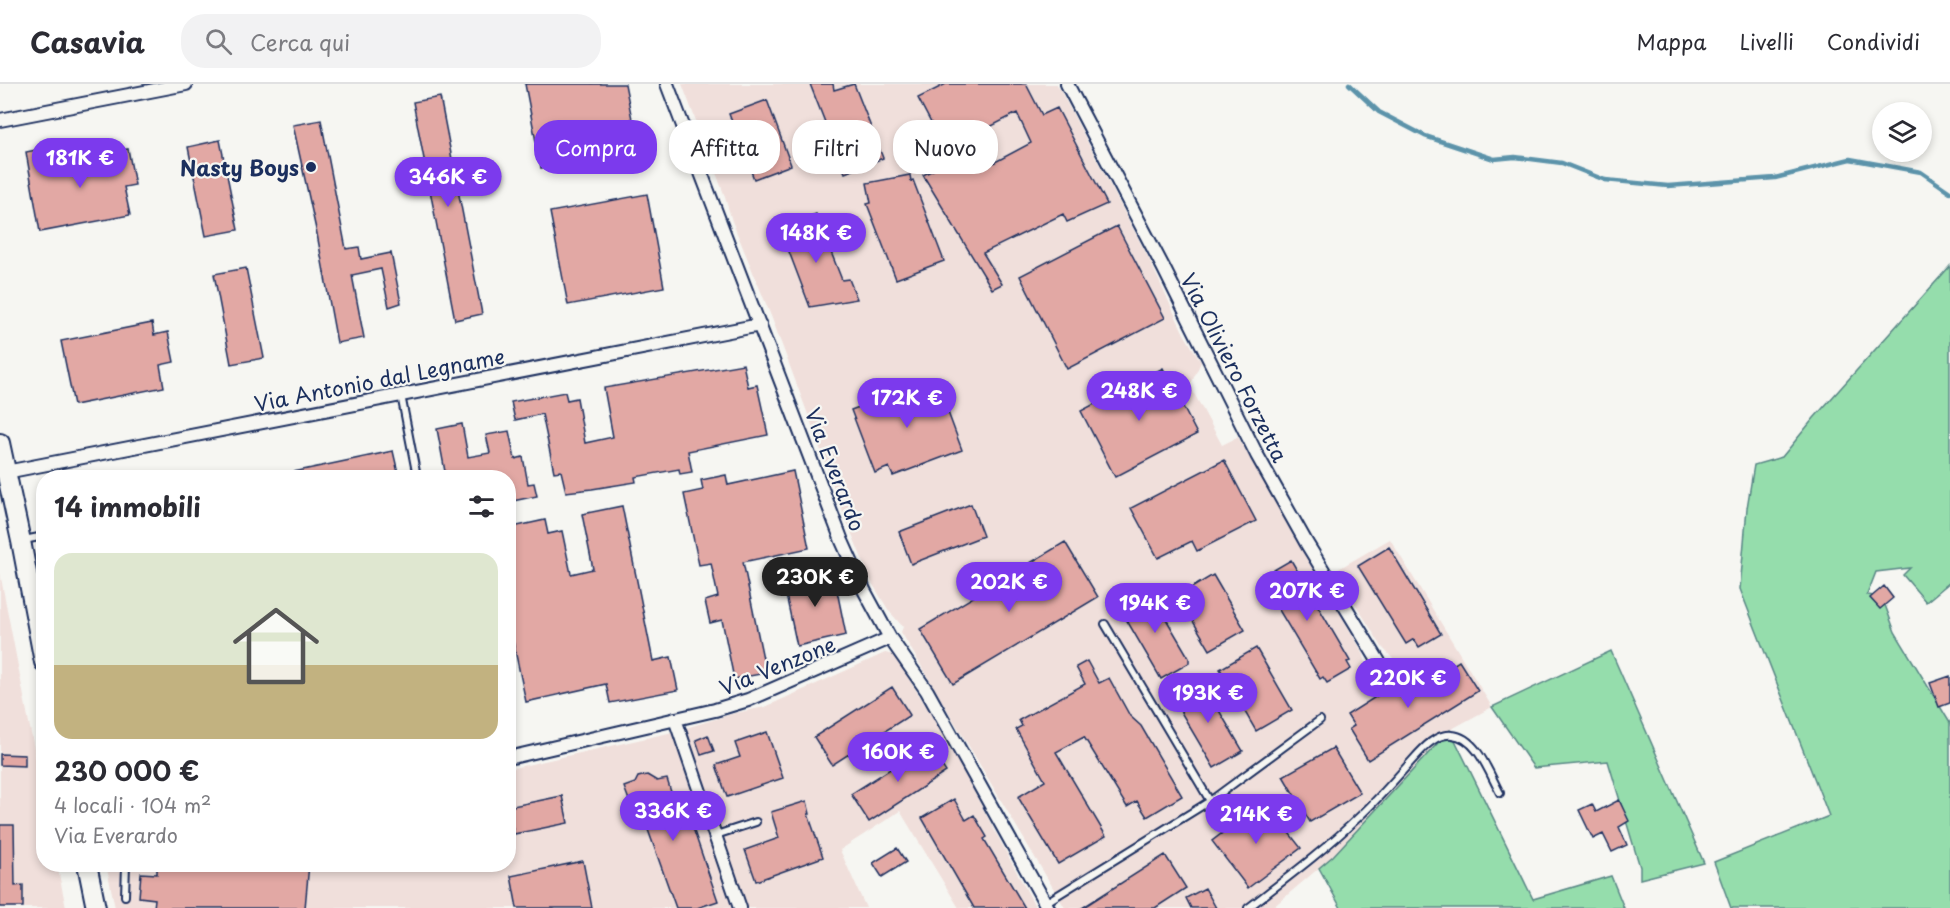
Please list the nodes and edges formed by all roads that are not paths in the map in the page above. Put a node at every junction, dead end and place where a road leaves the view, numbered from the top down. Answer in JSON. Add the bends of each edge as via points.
{"nodes":[{"id":1,"x":186,"y":84,"type":"edge"},
{"id":2,"x":667,"y":84,"type":"edge"},
{"id":3,"x":1067,"y":84,"type":"edge"},
{"id":4,"x":0,"y":120,"type":"edge"},
{"id":5,"x":760,"y":325,"type":"junction"},
{"id":6,"x":401,"y":395,"type":"junction"},
{"id":7,"x":0,"y":444,"type":"edge"},
{"id":8,"x":416,"y":470,"type":"edge"},
{"id":9,"x":6,"y":472,"type":"junction"},
{"id":10,"x":36,"y":538,"type":"edge"},
{"id":11,"x":21,"y":541,"type":"junction"},
{"id":12,"x":36,"y":597,"type":"edge"},
{"id":13,"x":1105,"y":624,"type":"dead end"},
{"id":14,"x":890,"y":638,"type":"junction"},
{"id":15,"x":1379,"y":662,"type":"dead end"},
{"id":16,"x":675,"y":719,"type":"junction"},
{"id":17,"x":1320,"y":720,"type":"dead end"},
{"id":18,"x":516,"y":756,"type":"edge"},
{"id":19,"x":1500,"y":793,"type":"dead end"},
{"id":20,"x":1210,"y":801,"type":"junction"},
{"id":21,"x":756,"y":822,"type":"dead end"},
{"id":22,"x":717,"y":835,"type":"junction"},
{"id":23,"x":89,"y":872,"type":"edge"},
{"id":24,"x":126,"y":872,"type":"edge"},
{"id":25,"x":125,"y":896,"type":"dead end"},
{"id":26,"x":1046,"y":905,"type":"edge"},
{"id":27,"x":96,"y":908,"type":"edge"},
{"id":28,"x":740,"y":908,"type":"edge"},
{"id":29,"x":1248,"y":908,"type":"edge"}],
"edges":[{"from":1,"to":4,"type":"street"},
{"from":2,"to":5,"type":"street","name":"Via Everardo"},
{"from":3,"to":15,"type":"street","name":"Via Oliviero Forzetta","via":[[1257,455]]},
{"from":5,"to":6,"type":"street","name":"Via Antonio dal Legname"},
{"from":5,"to":14,"type":"street","name":"Via Everardo","via":[[842,541]]},
{"from":6,"to":8,"type":"lane"},
{"from":6,"to":9,"type":"street","name":"Via Antonio dal Legname"},
{"from":7,"to":9,"type":"main road"},
{"from":9,"to":11,"type":"main road"},
{"from":10,"to":11,"type":"lane"},
{"from":11,"to":12,"type":"main road"},
{"from":13,"to":20,"type":"lane"},
{"from":14,"to":16,"type":"street","name":"Via Venzone","via":[[748,700]]},
{"from":14,"to":26,"type":"street","name":"Via Everardo","via":[[927,691]]},
{"from":16,"to":18,"type":"street","name":"Via Venzone"},
{"from":16,"to":22,"type":"street"},
{"from":17,"to":20,"type":"lane"},
{"from":19,"to":29,"type":"lane","via":[[1479,753],[1468,742],[1460,736],[1439,736],[1361,815]]},
{"from":20,"to":26,"type":"lane"},
{"from":21,"to":22,"type":"lane"},
{"from":22,"to":28,"type":"street"},
{"from":23,"to":27,"type":"main road"},
{"from":24,"to":25,"type":"lane"}]}
